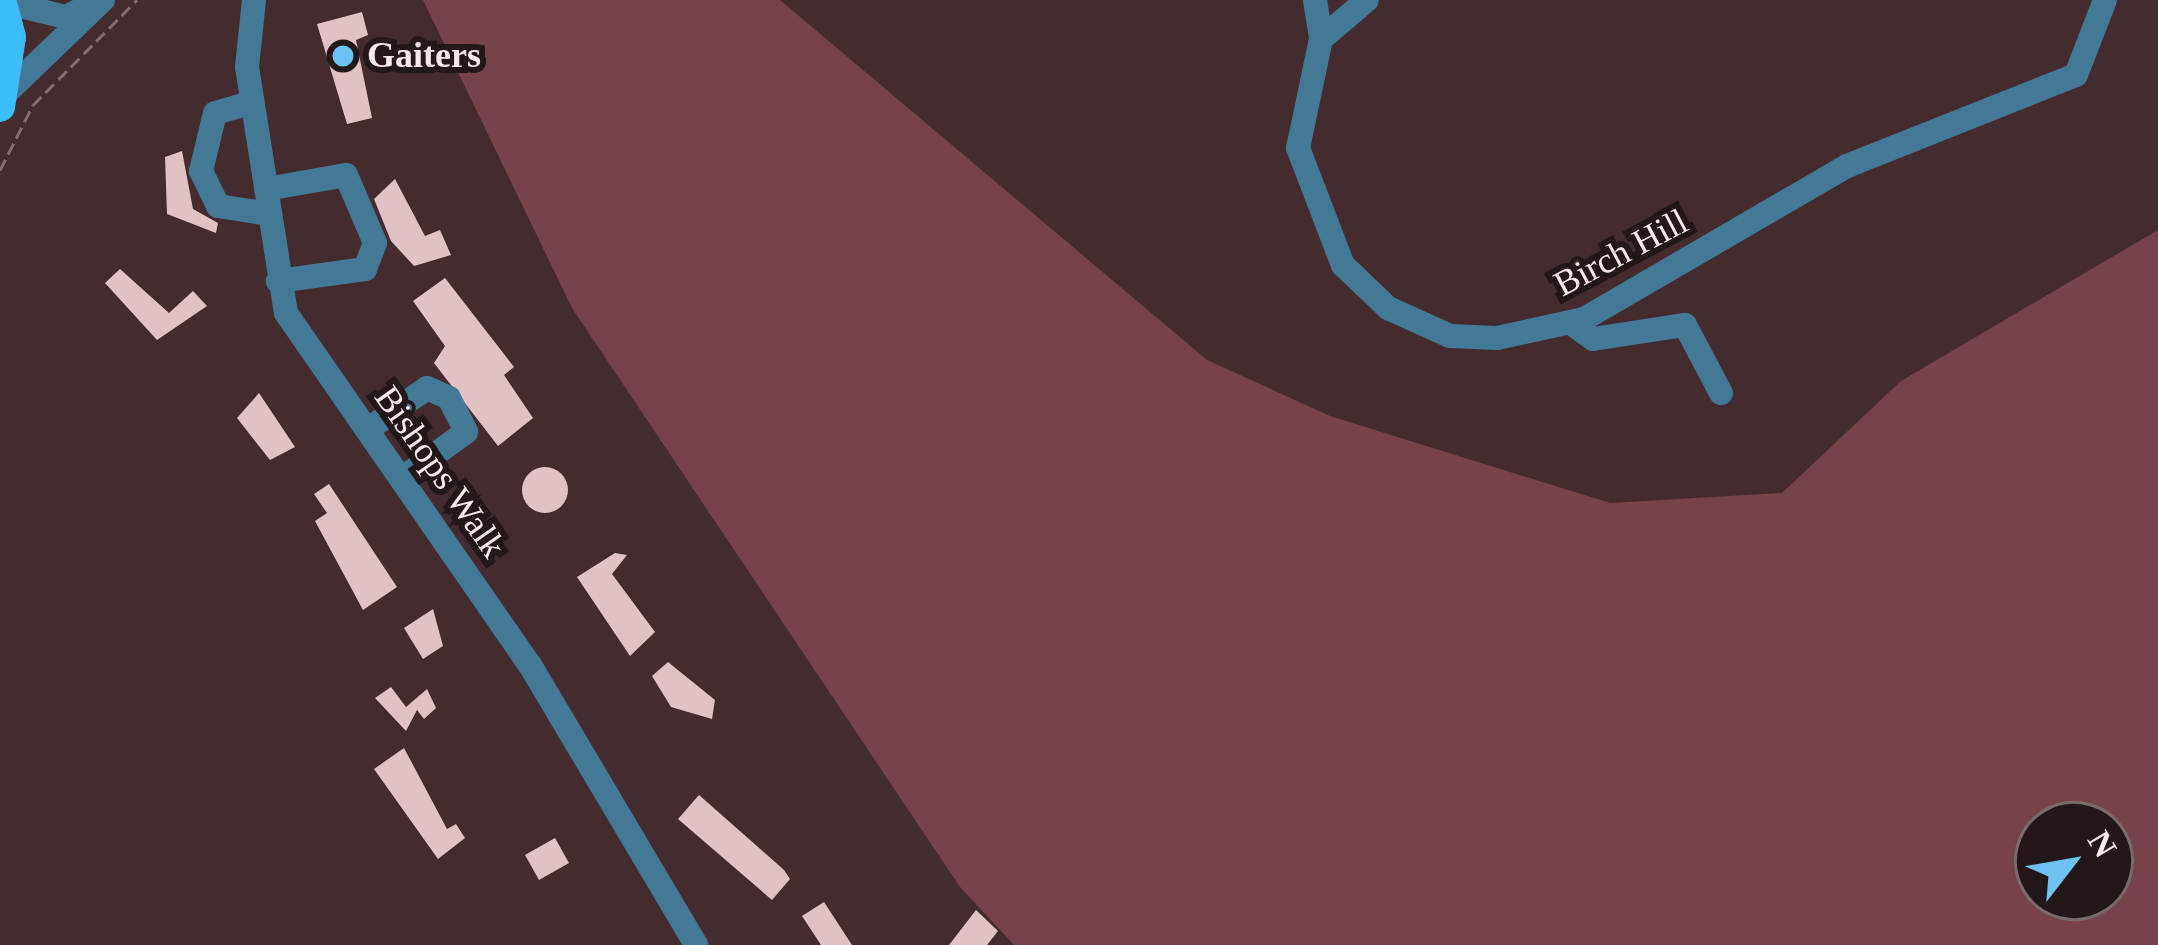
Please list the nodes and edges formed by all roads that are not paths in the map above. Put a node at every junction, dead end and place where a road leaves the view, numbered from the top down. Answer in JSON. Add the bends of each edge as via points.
{"nodes":[{"id":1,"x":102,"y":0,"type":"edge"},
{"id":2,"x":254,"y":0,"type":"edge"},
{"id":3,"x":1315,"y":0,"type":"edge"},
{"id":4,"x":1367,"y":0,"type":"edge"},
{"id":5,"x":2105,"y":0,"type":"edge"},
{"id":6,"x":2,"y":1,"type":"edge"},
{"id":7,"x":1321,"y":39,"type":"junction"},
{"id":8,"x":4,"y":100,"type":"edge"},
{"id":9,"x":250,"y":103,"type":"junction"},
{"id":10,"x":268,"y":201,"type":"junction"},
{"id":11,"x":278,"y":280,"type":"junction"},
{"id":12,"x":1571,"y":323,"type":"junction"},
{"id":13,"x":1721,"y":393,"type":"dead end"},
{"id":14,"x":367,"y":430,"type":"junction"},
{"id":15,"x":401,"y":479,"type":"junction"},
{"id":16,"x":696,"y":945,"type":"edge"}],
"edges":[{"from":1,"to":6,"type":"street","via":[[66,17]]},
{"from":1,"to":8,"type":"street"},
{"from":2,"to":9,"type":"street","name":"Bishops Walk"},
{"from":3,"to":7,"type":"street","name":"Birch Hill"},
{"from":4,"to":7,"type":"street"},
{"from":5,"to":12,"type":"street","name":"Birch Hill","via":[[2076,75],[1847,166]]},
{"from":6,"to":8,"type":"main road"},
{"from":7,"to":12,"type":"street","name":"Birch Hill","via":[[1298,148],[1342,265],[1388,308],[1450,336]]},
{"from":9,"to":10,"type":"street","name":"Bishops Walk"},
{"from":9,"to":10,"type":"street","via":[[215,113],[201,171],[218,206]]},
{"from":10,"to":11,"type":"street","name":"Bishops Walk"},
{"from":10,"to":11,"type":"street","via":[[346,175],[375,243],[365,269]]},
{"from":11,"to":14,"type":"street","name":"Bishops Walk","via":[[286,313]]},
{"from":12,"to":13,"type":"street","via":[[1593,339],[1685,325]]},
{"from":14,"to":15,"type":"street","name":"Bishops Walk"},
{"from":14,"to":15,"type":"street","via":[[427,388],[449,398],[463,437]]},
{"from":15,"to":16,"type":"street","name":"Bishops Walk","via":[[530,665]]}]}
